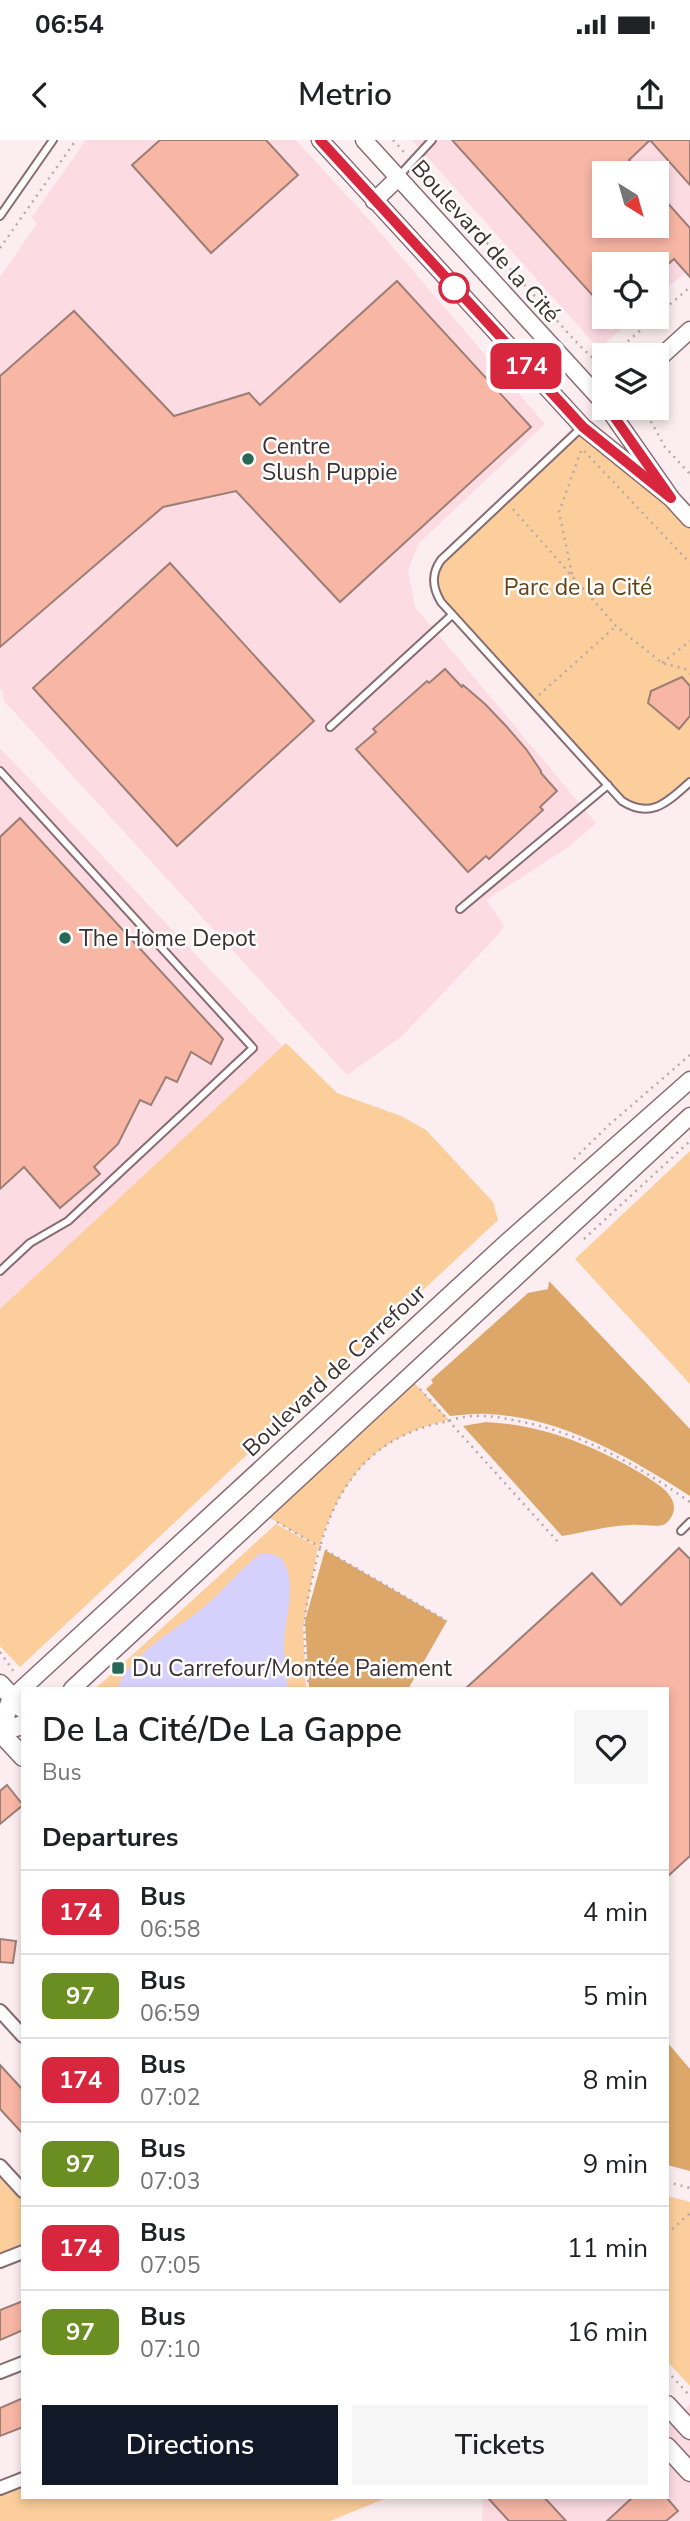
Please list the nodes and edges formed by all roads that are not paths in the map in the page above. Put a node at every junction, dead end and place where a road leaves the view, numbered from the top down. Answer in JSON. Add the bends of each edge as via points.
{"nodes":[{"id":1,"x":53,"y":140,"type":"edge"},
{"id":2,"x":320,"y":140,"type":"edge"},
{"id":3,"x":364,"y":140,"type":"edge"},
{"id":4,"x":432,"y":140,"type":"edge"},
{"id":5,"x":398,"y":178,"type":"junction"},
{"id":6,"x":374,"y":201,"type":"junction"},
{"id":7,"x":0,"y":216,"type":"edge"},
{"id":8,"x":690,"y":330,"type":"edge"},
{"id":9,"x":669,"y":349,"type":"edge"},
{"id":10,"x":592,"y":392,"type":"edge"},
{"id":11,"x":592,"y":418,"type":"edge"},
{"id":12,"x":615,"y":420,"type":"edge"},
{"id":13,"x":583,"y":427,"type":"junction"},
{"id":14,"x":671,"y":498,"type":"junction"},
{"id":15,"x":690,"y":519,"type":"edge"},
{"id":16,"x":452,"y":615,"type":"junction"},
{"id":17,"x":330,"y":727,"type":"dead end"},
{"id":18,"x":0,"y":771,"type":"edge"},
{"id":19,"x":690,"y":782,"type":"edge"},
{"id":20,"x":607,"y":785,"type":"junction"},
{"id":21,"x":460,"y":909,"type":"dead end"},
{"id":22,"x":690,"y":1080,"type":"edge"},
{"id":23,"x":690,"y":1116,"type":"edge"},
{"id":24,"x":0,"y":1271,"type":"edge"},
{"id":25,"x":690,"y":1522,"type":"edge"},
{"id":26,"x":681,"y":1531,"type":"dead end"},
{"id":27,"x":23,"y":1687,"type":"edge"},
{"id":28,"x":74,"y":1687,"type":"edge"},
{"id":29,"x":12,"y":1697,"type":"edge"},
{"id":30,"x":21,"y":1726,"type":"edge"},
{"id":31,"x":0,"y":1731,"type":"edge"},
{"id":32,"x":21,"y":1755,"type":"edge"},
{"id":33,"x":0,"y":2011,"type":"edge"},
{"id":34,"x":21,"y":2034,"type":"edge"},
{"id":35,"x":0,"y":2166,"type":"edge"},
{"id":36,"x":21,"y":2189,"type":"edge"},
{"id":37,"x":21,"y":2253,"type":"edge"},
{"id":38,"x":0,"y":2261,"type":"edge"},
{"id":39,"x":21,"y":2364,"type":"edge"},
{"id":40,"x":0,"y":2372,"type":"edge"},
{"id":41,"x":669,"y":2407,"type":"edge"},
{"id":42,"x":690,"y":2430,"type":"edge"},
{"id":43,"x":669,"y":2448,"type":"edge"},
{"id":44,"x":690,"y":2472,"type":"edge"},
{"id":45,"x":21,"y":2480,"type":"edge"},
{"id":46,"x":0,"y":2488,"type":"edge"}],
"edges":[{"from":1,"to":7,"type":"lane"},
{"from":2,"to":6,"type":"street","name":"Boulevard de la Cité"},
{"from":3,"to":5,"type":"street","name":"Boulevard de la Cité"},
{"from":4,"to":5,"type":"lane"},
{"from":5,"to":6,"type":"street"},
{"from":5,"to":10,"type":"street","name":"Boulevard de la Cité"},
{"from":6,"to":13,"type":"street","name":"Boulevard de la Cité"},
{"from":8,"to":9,"type":"street"},
{"from":11,"to":13,"type":"street"},
{"from":12,"to":14,"type":"street","name":"Boulevard de la Cité"},
{"from":13,"to":14,"type":"street","name":"Boulevard de la Cité"},
{"from":13,"to":16,"type":"lane","via":[[441,560],[435,570],[435,593]]},
{"from":14,"to":15,"type":"street","name":"Boulevard de la Cité"},
{"from":16,"to":17,"type":"lane"},
{"from":16,"to":20,"type":"lane"},
{"from":18,"to":24,"type":"lane","via":[[253,1048],[68,1221],[30,1243]]},
{"from":19,"to":20,"type":"lane","via":[[658,808],[646,810],[622,801]]},
{"from":20,"to":21,"type":"lane"},
{"from":22,"to":27,"type":"street","name":"Boulevard de Carrefour"},
{"from":23,"to":28,"type":"street"},
{"from":25,"to":26,"type":"lane"},
{"from":29,"to":31,"type":"main road"},
{"from":30,"to":31,"type":"main road"},
{"from":31,"to":32,"type":"main road"},
{"from":33,"to":34,"type":"street"},
{"from":35,"to":36,"type":"street"},
{"from":37,"to":38,"type":"street"},
{"from":39,"to":40,"type":"street"},
{"from":41,"to":42,"type":"main road"},
{"from":43,"to":44,"type":"main road"},
{"from":45,"to":46,"type":"street"}]}
